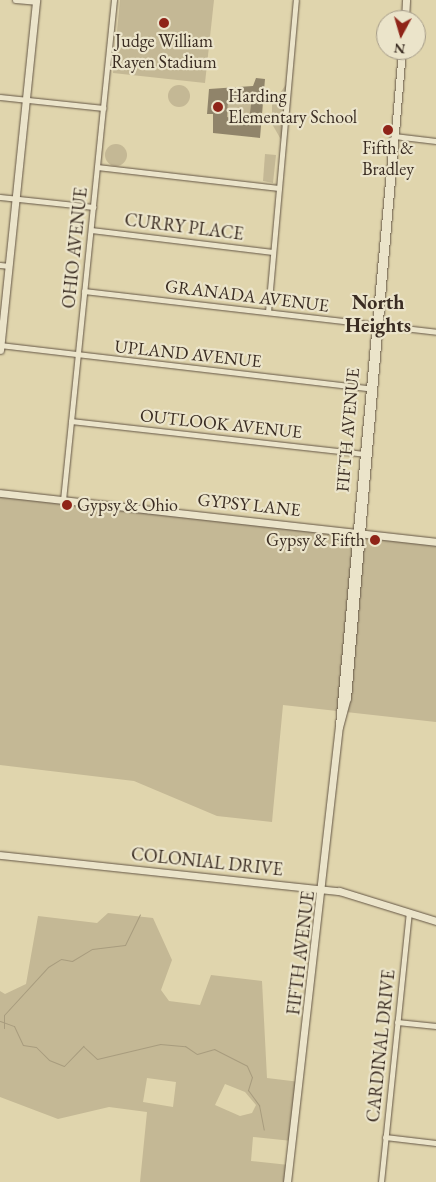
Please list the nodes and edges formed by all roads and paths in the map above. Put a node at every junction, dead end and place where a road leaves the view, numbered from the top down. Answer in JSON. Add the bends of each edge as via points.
{"nodes":[{"id":1,"x":16,"y":0,"type":"edge"},
{"id":2,"x":114,"y":0,"type":"edge"},
{"id":3,"x":296,"y":0,"type":"edge"},
{"id":4,"x":36,"y":1,"type":"edge"},
{"id":5,"x":401,"y":60,"type":"edge"},
{"id":6,"x":0,"y":97,"type":"edge"},
{"id":7,"x":26,"y":100,"type":"junction"},
{"id":8,"x":103,"y":108,"type":"junction"},
{"id":9,"x":394,"y":136,"type":"junction"},
{"id":10,"x":436,"y":141,"type":"edge"},
{"id":11,"x":97,"y":167,"type":"junction"},
{"id":12,"x":279,"y":188,"type":"junction"},
{"id":13,"x":0,"y":197,"type":"edge"},
{"id":14,"x":15,"y":199,"type":"junction"},
{"id":15,"x":93,"y":207,"type":"junction"},
{"id":16,"x":91,"y":230,"type":"junction"},
{"id":17,"x":273,"y":252,"type":"junction"},
{"id":18,"x":0,"y":265,"type":"edge"},
{"id":19,"x":9,"y":266,"type":"junction"},
{"id":20,"x":84,"y":291,"type":"junction"},
{"id":21,"x":268,"y":312,"type":"junction"},
{"id":22,"x":377,"y":325,"type":"junction"},
{"id":23,"x":436,"y":332,"type":"edge"},
{"id":24,"x":0,"y":345,"type":"edge"},
{"id":25,"x":0,"y":350,"type":"edge"},
{"id":26,"x":78,"y":354,"type":"junction"},
{"id":27,"x":371,"y":389,"type":"junction"},
{"id":28,"x":71,"y":421,"type":"junction"},
{"id":29,"x":364,"y":454,"type":"junction"},
{"id":30,"x":0,"y":492,"type":"edge"},
{"id":31,"x":63,"y":500,"type":"junction"},
{"id":32,"x":358,"y":533,"type":"junction"},
{"id":33,"x":436,"y":542,"type":"edge"},
{"id":34,"x":0,"y":855,"type":"edge"},
{"id":35,"x":324,"y":889,"type":"junction"},
{"id":36,"x":409,"y":912,"type":"junction"},
{"id":37,"x":436,"y":921,"type":"edge"},
{"id":38,"x":397,"y":1022,"type":"junction"},
{"id":39,"x":436,"y":1026,"type":"edge"},
{"id":40,"x":385,"y":1138,"type":"junction"},
{"id":41,"x":436,"y":1143,"type":"edge"},
{"id":42,"x":287,"y":1182,"type":"edge"},
{"id":43,"x":381,"y":1182,"type":"edge"}],
"edges":[{"from":1,"to":4,"type":"street"},
{"from":2,"to":8,"type":"street","name":"OHIO AVENUE"},
{"from":3,"to":12,"type":"street"},
{"from":4,"to":7,"type":"street"},
{"from":5,"to":9,"type":"street","name":"FIFTH AVENUE"},
{"from":6,"to":7,"type":"street"},
{"from":7,"to":8,"type":"street"},
{"from":7,"to":14,"type":"street"},
{"from":8,"to":11,"type":"street","name":"OHIO AVENUE"},
{"from":9,"to":10,"type":"street"},
{"from":9,"to":22,"type":"street","name":"FIFTH AVENUE"},
{"from":11,"to":12,"type":"street"},
{"from":11,"to":15,"type":"street","name":"OHIO AVENUE"},
{"from":12,"to":17,"type":"street"},
{"from":13,"to":14,"type":"street"},
{"from":14,"to":15,"type":"street"},
{"from":14,"to":19,"type":"street"},
{"from":15,"to":16,"type":"street","name":"OHIO AVENUE"},
{"from":16,"to":17,"type":"street","name":"CURRY PLACE"},
{"from":16,"to":20,"type":"street","name":"OHIO AVENUE"},
{"from":17,"to":21,"type":"street"},
{"from":18,"to":19,"type":"street"},
{"from":19,"to":24,"type":"street"},
{"from":20,"to":21,"type":"street","name":"GRANADA AVENUE"},
{"from":20,"to":26,"type":"street","name":"OHIO AVENUE"},
{"from":21,"to":22,"type":"street","name":"GRANADA AVENUE"},
{"from":22,"to":23,"type":"street","name":"GRANADA AVENUE"},
{"from":22,"to":27,"type":"street","name":"FIFTH AVENUE"},
{"from":24,"to":25,"type":"street"},
{"from":24,"to":26,"type":"street","name":"UPLAND AVENUE"},
{"from":26,"to":27,"type":"street","name":"UPLAND AVENUE"},
{"from":26,"to":28,"type":"street","name":"OHIO AVENUE"},
{"from":27,"to":29,"type":"street","name":"FIFTH AVENUE"},
{"from":28,"to":29,"type":"street","name":"OUTLOOK AVENUE"},
{"from":28,"to":31,"type":"street","name":"OHIO AVENUE"},
{"from":29,"to":32,"type":"street","name":"FIFTH AVENUE"},
{"from":30,"to":31,"type":"street","name":"GYPSY LANE"},
{"from":31,"to":32,"type":"street","name":"GYPSY LANE"},
{"from":32,"to":33,"type":"street","name":"GYPSY LANE"},
{"from":32,"to":35,"type":"street","name":"FIFTH AVENUE","via":[[346,698],[340,727]]},
{"from":34,"to":35,"type":"street","name":"COLONIAL DRIVE"},
{"from":35,"to":36,"type":"street","name":"COLONIAL DRIVE"},
{"from":35,"to":42,"type":"street","name":"FIFTH AVENUE"},
{"from":36,"to":37,"type":"street","name":"COLONIAL DRIVE"},
{"from":36,"to":38,"type":"street","name":"CARDINAL DRIVE"},
{"from":38,"to":39,"type":"street"},
{"from":38,"to":40,"type":"street","name":"CARDINAL DRIVE"},
{"from":40,"to":41,"type":"street"},
{"from":40,"to":43,"type":"street","name":"CARDINAL DRIVE"}]}
